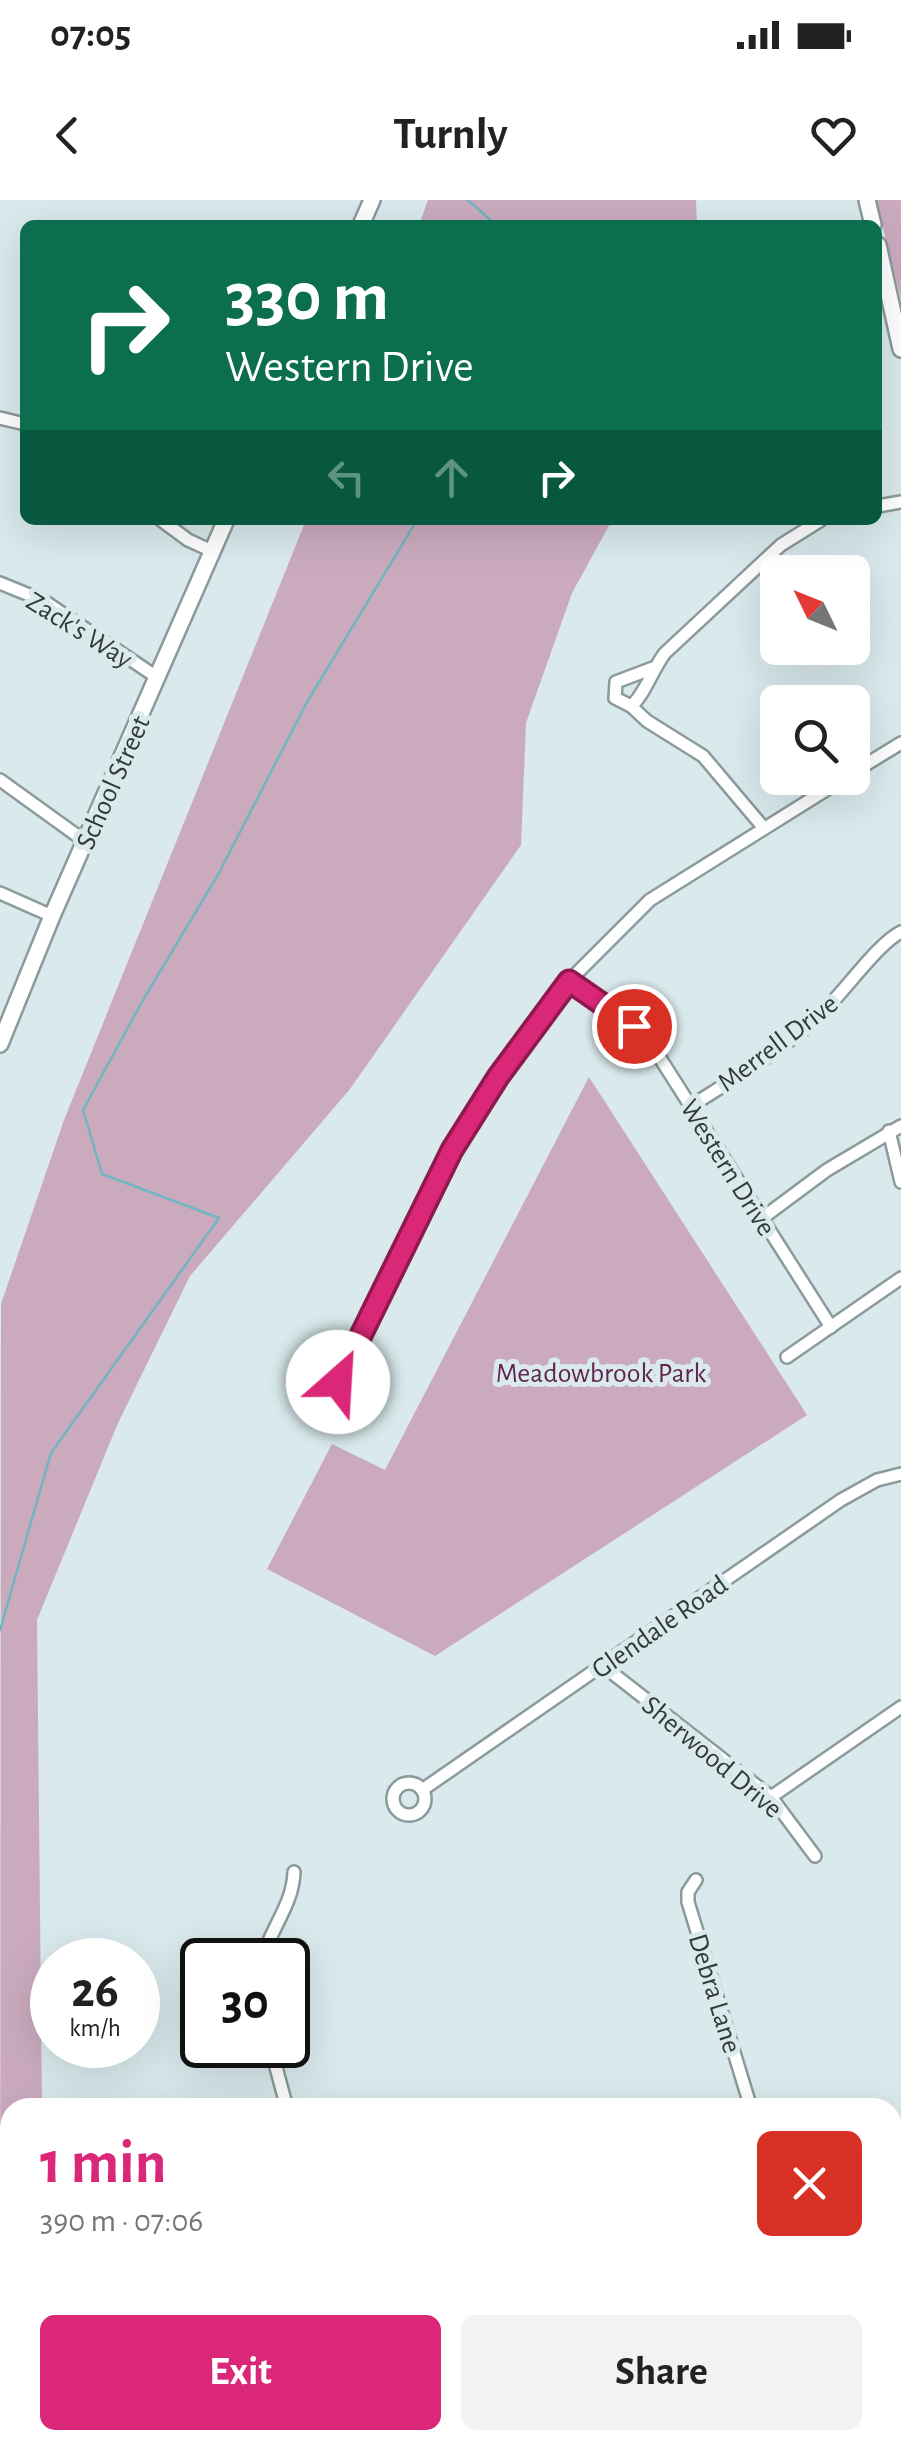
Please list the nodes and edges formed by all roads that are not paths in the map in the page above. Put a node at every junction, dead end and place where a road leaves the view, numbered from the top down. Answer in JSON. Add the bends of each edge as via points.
{"nodes":[{"id":1,"x":882,"y":263,"type":"edge"},
{"id":2,"x":901,"y":349,"type":"edge"},
{"id":3,"x":167,"y":525,"type":"edge"},
{"id":4,"x":224,"y":525,"type":"edge"},
{"id":5,"x":812,"y":525,"type":"edge"},
{"id":6,"x":212,"y":550,"type":"junction"},
{"id":7,"x":0,"y":583,"type":"edge"},
{"id":8,"x":652,"y":668,"type":"junction"},
{"id":9,"x":158,"y":678,"type":"junction"},
{"id":10,"x":631,"y":706,"type":"junction"},
{"id":11,"x":901,"y":743,"type":"edge"},
{"id":12,"x":870,"y":761,"type":"edge"},
{"id":13,"x":0,"y":780,"type":"edge"},
{"id":14,"x":816,"y":795,"type":"edge"},
{"id":15,"x":763,"y":827,"type":"junction"},
{"id":16,"x":86,"y":842,"type":"junction"},
{"id":17,"x":0,"y":893,"type":"edge"},
{"id":18,"x":52,"y":916,"type":"junction"},
{"id":19,"x":901,"y":932,"type":"edge"},
{"id":20,"x":569,"y":981,"type":"junction"},
{"id":21,"x":0,"y":1044,"type":"edge"},
{"id":22,"x":691,"y":1106,"type":"junction"},
{"id":23,"x":895,"y":1129,"type":"edge"},
{"id":24,"x":901,"y":1182,"type":"edge"},
{"id":25,"x":761,"y":1219,"type":"junction"},
{"id":26,"x":901,"y":1278,"type":"edge"},
{"id":27,"x":831,"y":1327,"type":"junction"},
{"id":28,"x":787,"y":1357,"type":"dead end"},
{"id":29,"x":338,"y":1382,"type":"dead end"},
{"id":30,"x":901,"y":1474,"type":"edge"},
{"id":31,"x":602,"y":1665,"type":"junction"},
{"id":32,"x":901,"y":1707,"type":"edge"},
{"id":33,"x":422,"y":1790,"type":"dead end"},
{"id":34,"x":772,"y":1796,"type":"junction"},
{"id":35,"x":814,"y":1856,"type":"dead end"},
{"id":36,"x":294,"y":1872,"type":"dead end"},
{"id":37,"x":696,"y":1880,"type":"dead end"},
{"id":38,"x":270,"y":1938,"type":"edge"},
{"id":39,"x":276,"y":2068,"type":"edge"},
{"id":40,"x":284,"y":2098,"type":"edge"},
{"id":41,"x":748,"y":2098,"type":"edge"}],
"edges":[{"from":1,"to":2,"type":"street"},
{"from":3,"to":6,"type":"street"},
{"from":4,"to":6,"type":"street","name":"School Street"},
{"from":5,"to":8,"type":"street","via":[[781,544]]},
{"from":6,"to":9,"type":"street","name":"School Street"},
{"from":7,"to":9,"type":"street","name":"Zack's Way","via":[[44,601]]},
{"from":8,"to":10,"type":"street"},
{"from":8,"to":10,"type":"street","via":[[616,682],[614,698]]},
{"from":9,"to":16,"type":"street","name":"School Street"},
{"from":10,"to":15,"type":"street","via":[[703,756]]},
{"from":11,"to":12,"type":"street"},
{"from":13,"to":16,"type":"street"},
{"from":14,"to":15,"type":"street"},
{"from":15,"to":20,"type":"street","via":[[650,900]]},
{"from":16,"to":18,"type":"street","name":"School Street"},
{"from":17,"to":18,"type":"street"},
{"from":18,"to":21,"type":"street","name":"School Street"},
{"from":19,"to":22,"type":"street","name":"Merrell Drive","via":[[812,1023]]},
{"from":20,"to":22,"type":"street","name":"Western Drive","via":[[646,1036]]},
{"from":20,"to":29,"type":"street","via":[[452,1150]]},
{"from":22,"to":25,"type":"street","name":"Western Drive"},
{"from":23,"to":24,"type":"street"},
{"from":23,"to":25,"type":"street"},
{"from":25,"to":27,"type":"street","name":"Western Drive"},
{"from":26,"to":27,"type":"street"},
{"from":27,"to":28,"type":"street"},
{"from":30,"to":31,"type":"street","name":"Glendale Road","via":[[852,1493]]},
{"from":31,"to":33,"type":"street","name":"Glendale Road"},
{"from":31,"to":34,"type":"street","name":"Sherwood Drive"},
{"from":32,"to":34,"type":"street"},
{"from":34,"to":35,"type":"street","name":"Sherwood Drive"},
{"from":36,"to":38,"type":"street"},
{"from":37,"to":41,"type":"street","name":"Debra Lane","via":[[688,1902]]},
{"from":39,"to":40,"type":"street"}]}
